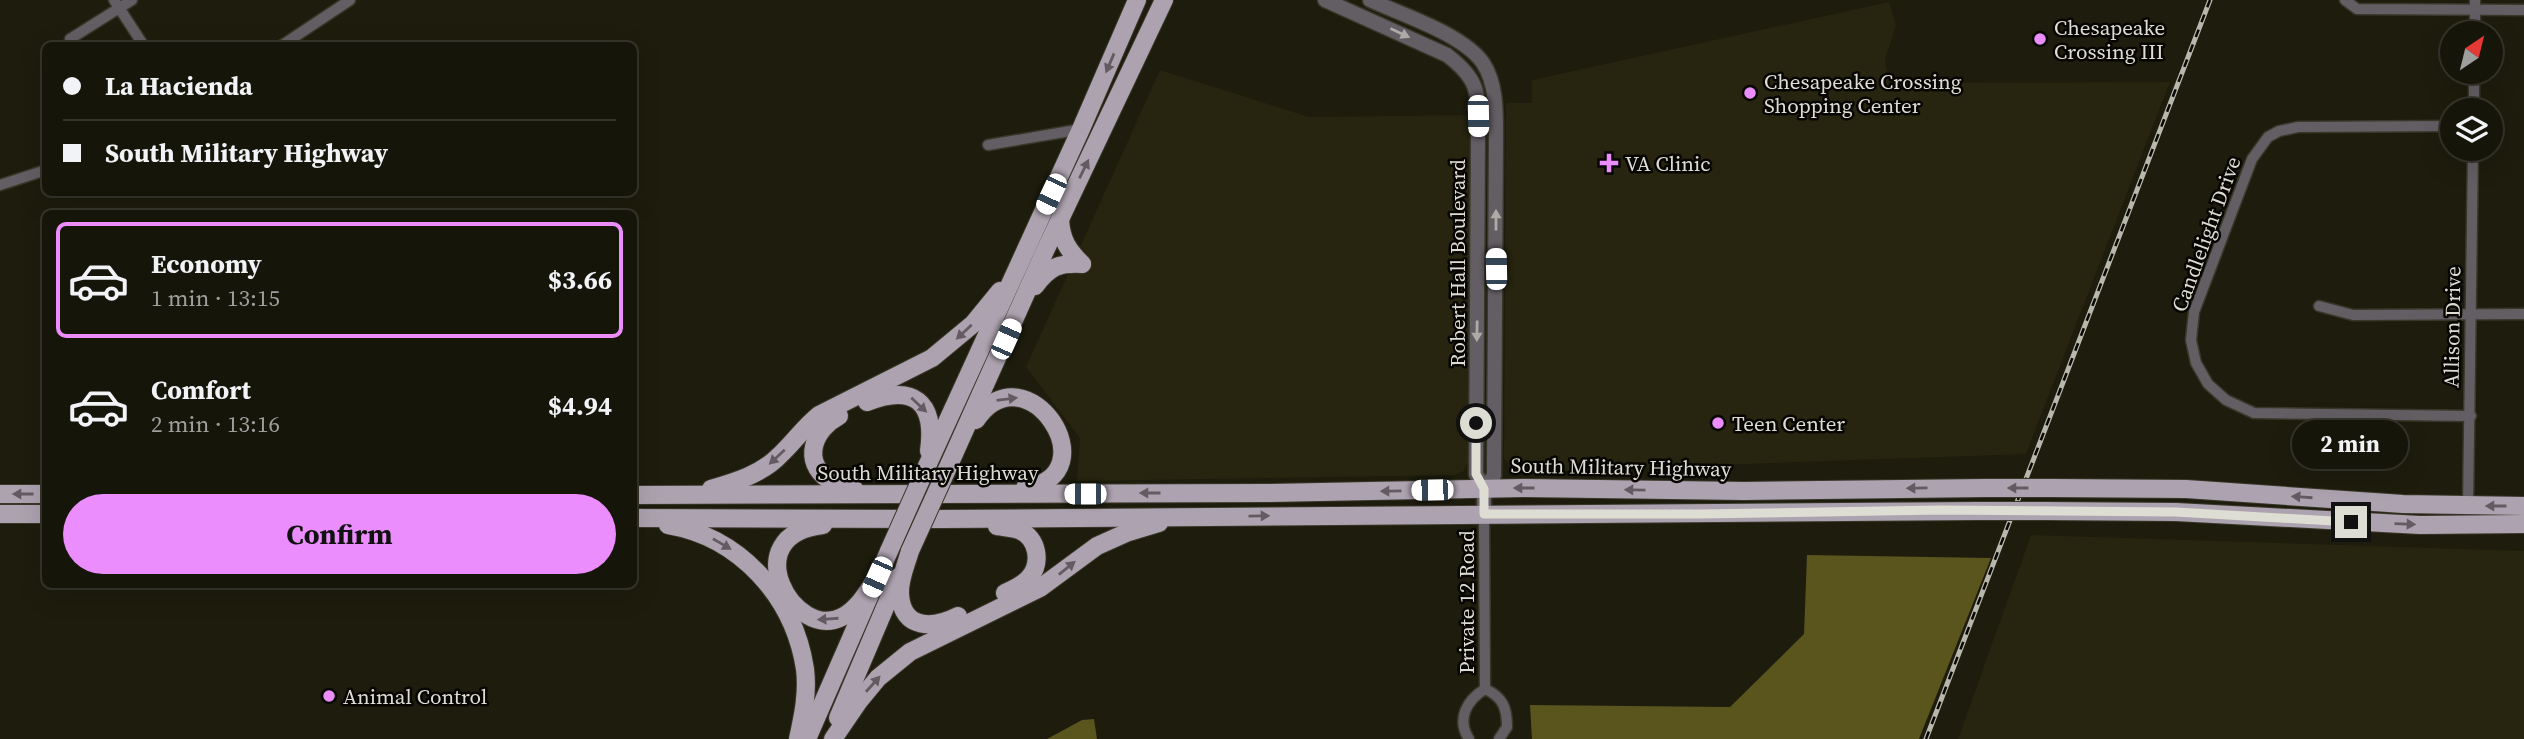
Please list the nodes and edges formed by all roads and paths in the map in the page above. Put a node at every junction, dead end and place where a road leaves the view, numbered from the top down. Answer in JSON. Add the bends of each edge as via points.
{"nodes":[{"id":1,"x":132,"y":0,"type":"edge"},
{"id":2,"x":350,"y":0,"type":"edge"},
{"id":3,"x":1137,"y":0,"type":"edge"},
{"id":4,"x":1164,"y":0,"type":"edge"},
{"id":5,"x":1325,"y":0,"type":"edge"},
{"id":6,"x":1370,"y":0,"type":"edge"},
{"id":7,"x":2345,"y":0,"type":"edge"},
{"id":8,"x":117,"y":4,"type":"edge"},
{"id":9,"x":2475,"y":5,"type":"edge"},
{"id":10,"x":2524,"y":10,"type":"edge"},
{"id":11,"x":70,"y":39,"type":"dead end"},
{"id":12,"x":141,"y":42,"type":"edge"},
{"id":13,"x":287,"y":42,"type":"edge"},
{"id":14,"x":1423,"y":44,"type":"junction"},
{"id":15,"x":1483,"y":64,"type":"junction"},
{"id":16,"x":1105,"y":124,"type":"junction"},
{"id":17,"x":2440,"y":126,"type":"edge"},
{"id":18,"x":1081,"y":129,"type":"junction"},
{"id":19,"x":988,"y":145,"type":"dead end"},
{"id":20,"x":2473,"y":161,"type":"edge"},
{"id":21,"x":42,"y":171,"type":"edge"},
{"id":22,"x":0,"y":184,"type":"edge"},
{"id":23,"x":1060,"y":219,"type":"junction"},
{"id":24,"x":1021,"y":259,"type":"junction"},
{"id":25,"x":1022,"y":303,"type":"junction"},
{"id":26,"x":2319,"y":306,"type":"dead end"},
{"id":27,"x":2524,"y":314,"type":"edge"},
{"id":28,"x":2472,"y":315,"type":"junction"},
{"id":29,"x":2471,"y":416,"type":"junction"},
{"id":30,"x":927,"y":466,"type":"junction"},
{"id":31,"x":949,"y":466,"type":"junction"},
{"id":32,"x":1484,"y":489,"type":"junction"},
{"id":33,"x":0,"y":494,"type":"edge"},
{"id":34,"x":42,"y":494,"type":"edge"},
{"id":35,"x":692,"y":494,"type":"junction"},
{"id":36,"x":637,"y":495,"type":"edge"},
{"id":37,"x":897,"y":495,"type":"junction"},
{"id":38,"x":952,"y":495,"type":"junction"},
{"id":39,"x":2468,"y":506,"type":"junction"},
{"id":40,"x":2524,"y":506,"type":"edge"},
{"id":41,"x":0,"y":514,"type":"edge"},
{"id":42,"x":42,"y":514,"type":"edge"},
{"id":43,"x":1484,"y":514,"type":"junction"},
{"id":44,"x":1191,"y":517,"type":"junction"},
{"id":45,"x":637,"y":519,"type":"edge"},
{"id":46,"x":886,"y":519,"type":"junction"},
{"id":47,"x":941,"y":519,"type":"junction"},
{"id":48,"x":637,"y":520,"type":"edge"},
{"id":49,"x":2524,"y":524,"type":"edge"},
{"id":50,"x":910,"y":551,"type":"junction"},
{"id":51,"x":877,"y":577,"type":"junction"},
{"id":52,"x":1485,"y":689,"type":"junction"},
{"id":53,"x":798,"y":739,"type":"edge"},
{"id":54,"x":807,"y":739,"type":"edge"},
{"id":55,"x":831,"y":739,"type":"edge"},
{"id":56,"x":1469,"y":739,"type":"edge"},
{"id":57,"x":1499,"y":739,"type":"edge"}],
"edges":[{"from":1,"to":8,"type":"street"},
{"from":2,"to":13,"type":"street"},
{"from":3,"to":18,"type":"main road","one_way":true},
{"from":4,"to":16,"type":"main road"},
{"from":5,"to":14,"type":"street","name":"Robert Hall Boulevard","one_way":true},
{"from":6,"to":15,"type":"street","name":"Robert Hall Boulevard","via":[[1451,37]]},
{"from":7,"to":9,"type":"street","via":[[2357,9]]},
{"from":8,"to":11,"type":"street"},
{"from":8,"to":12,"type":"street"},
{"from":9,"to":10,"type":"street"},
{"from":14,"to":15,"type":"street","via":[[1446,46]]},
{"from":14,"to":32,"type":"street","name":"Robert Hall Boulevard","one_way":true,"via":[[1465,68],[1478,98],[1476,474]]},
{"from":32,"to":15,"type":"street","name":"Robert Hall Boulevard","one_way":true,"via":[[1494,475],[1496,132],[1492,82]]},
{"from":16,"to":18,"type":"street"},
{"from":23,"to":16,"type":"main road","one_way":true},
{"from":17,"to":29,"type":"street","name":"Candlelight Drive","via":[[2298,127],[2268,137],[2252,159],[2194,312],[2191,340],[2196,363],[2208,384],[2226,400],[2254,413]]},
{"from":18,"to":19,"type":"street"},
{"from":18,"to":24,"type":"main road"},
{"from":20,"to":28,"type":"street","name":"Allison Drive"},
{"from":21,"to":22,"type":"street"},
{"from":23,"to":25,"type":"main road"},
{"from":23,"to":25,"type":"main road","via":[[1063,239],[1083,264],[1063,263],[1050,270]]},
{"from":24,"to":30,"type":"main road"},
{"from":24,"to":35,"type":"main road","one_way":true,"via":[[973,324],[932,358],[819,415],[780,456],[747,478]]},
{"from":25,"to":31,"type":"main road"},
{"from":26,"to":28,"type":"street","via":[[2353,315]]},
{"from":27,"to":28,"type":"street"},
{"from":28,"to":29,"type":"street","name":"Allison Drive"},
{"from":29,"to":39,"type":"street","name":"Allison Drive"},
{"from":37,"to":30,"type":"main road","one_way":true,"via":[[857,491],[826,479],[814,457],[818,432],[827,423],[891,393],[913,398],[922,404],[932,424]]},
{"from":30,"to":51,"type":"main road","bridge":true},
{"from":31,"to":38,"type":"main road","one_way":true,"via":[[982,411],[1001,398],[1012,396],[1034,405],[1061,436],[1062,461],[1041,485]]},
{"from":31,"to":50,"type":"main road","bridge":true},
{"from":32,"to":38,"type":"main road","name":"South Military Highway","one_way":true},
{"from":39,"to":32,"type":"main road","name":"South Military Highway","one_way":true,"bridge":true,"via":[[2186,489]]},
{"from":32,"to":43,"type":"street","name":"Robert Hall Boulevard"},
{"from":34,"to":33,"type":"main road","one_way":true},
{"from":35,"to":36,"type":"main road","name":"South Military Highway"},
{"from":35,"to":37,"type":"main road","name":"South Military Highway"},
{"from":37,"to":38,"type":"main road","name":"South Military Highway"},
{"from":40,"to":39,"type":"main road","name":"South Military Highway","one_way":true},
{"from":41,"to":42,"type":"main road"},
{"from":44,"to":43,"type":"main road","one_way":true},
{"from":43,"to":49,"type":"main road","one_way":true,"bridge":true,"via":[[2176,512],[2420,525]]},
{"from":43,"to":52,"type":"street","name":"Private 12 Road"},
{"from":44,"to":47,"type":"main road"},
{"from":55,"to":44,"type":"main road","one_way":true,"via":[[878,678],[910,652],[1040,588],[1097,547],[1126,533]]},
{"from":45,"to":46,"type":"main road"},
{"from":46,"to":47,"type":"main road"},
{"from":51,"to":46,"type":"main road","one_way":true,"via":[[843,617],[820,621],[799,610],[777,577],[776,566],[782,545],[800,531]]},
{"from":47,"to":50,"type":"main road","via":[[1019,530],[1035,546],[1036,568],[1031,577],[943,623],[924,625],[908,615],[900,594]]},
{"from":48,"to":53,"type":"main road","one_way":true,"via":[[710,536],[760,575],[784,609],[800,648],[806,690]]},
{"from":50,"to":55,"type":"main road"},
{"from":51,"to":54,"type":"main road"},
{"from":52,"to":56,"type":"street","name":"Private 12 Road","via":[[1465,709]]},
{"from":52,"to":57,"type":"street","name":"Private 12 Road","via":[[1504,703],[1507,727]]}]}
